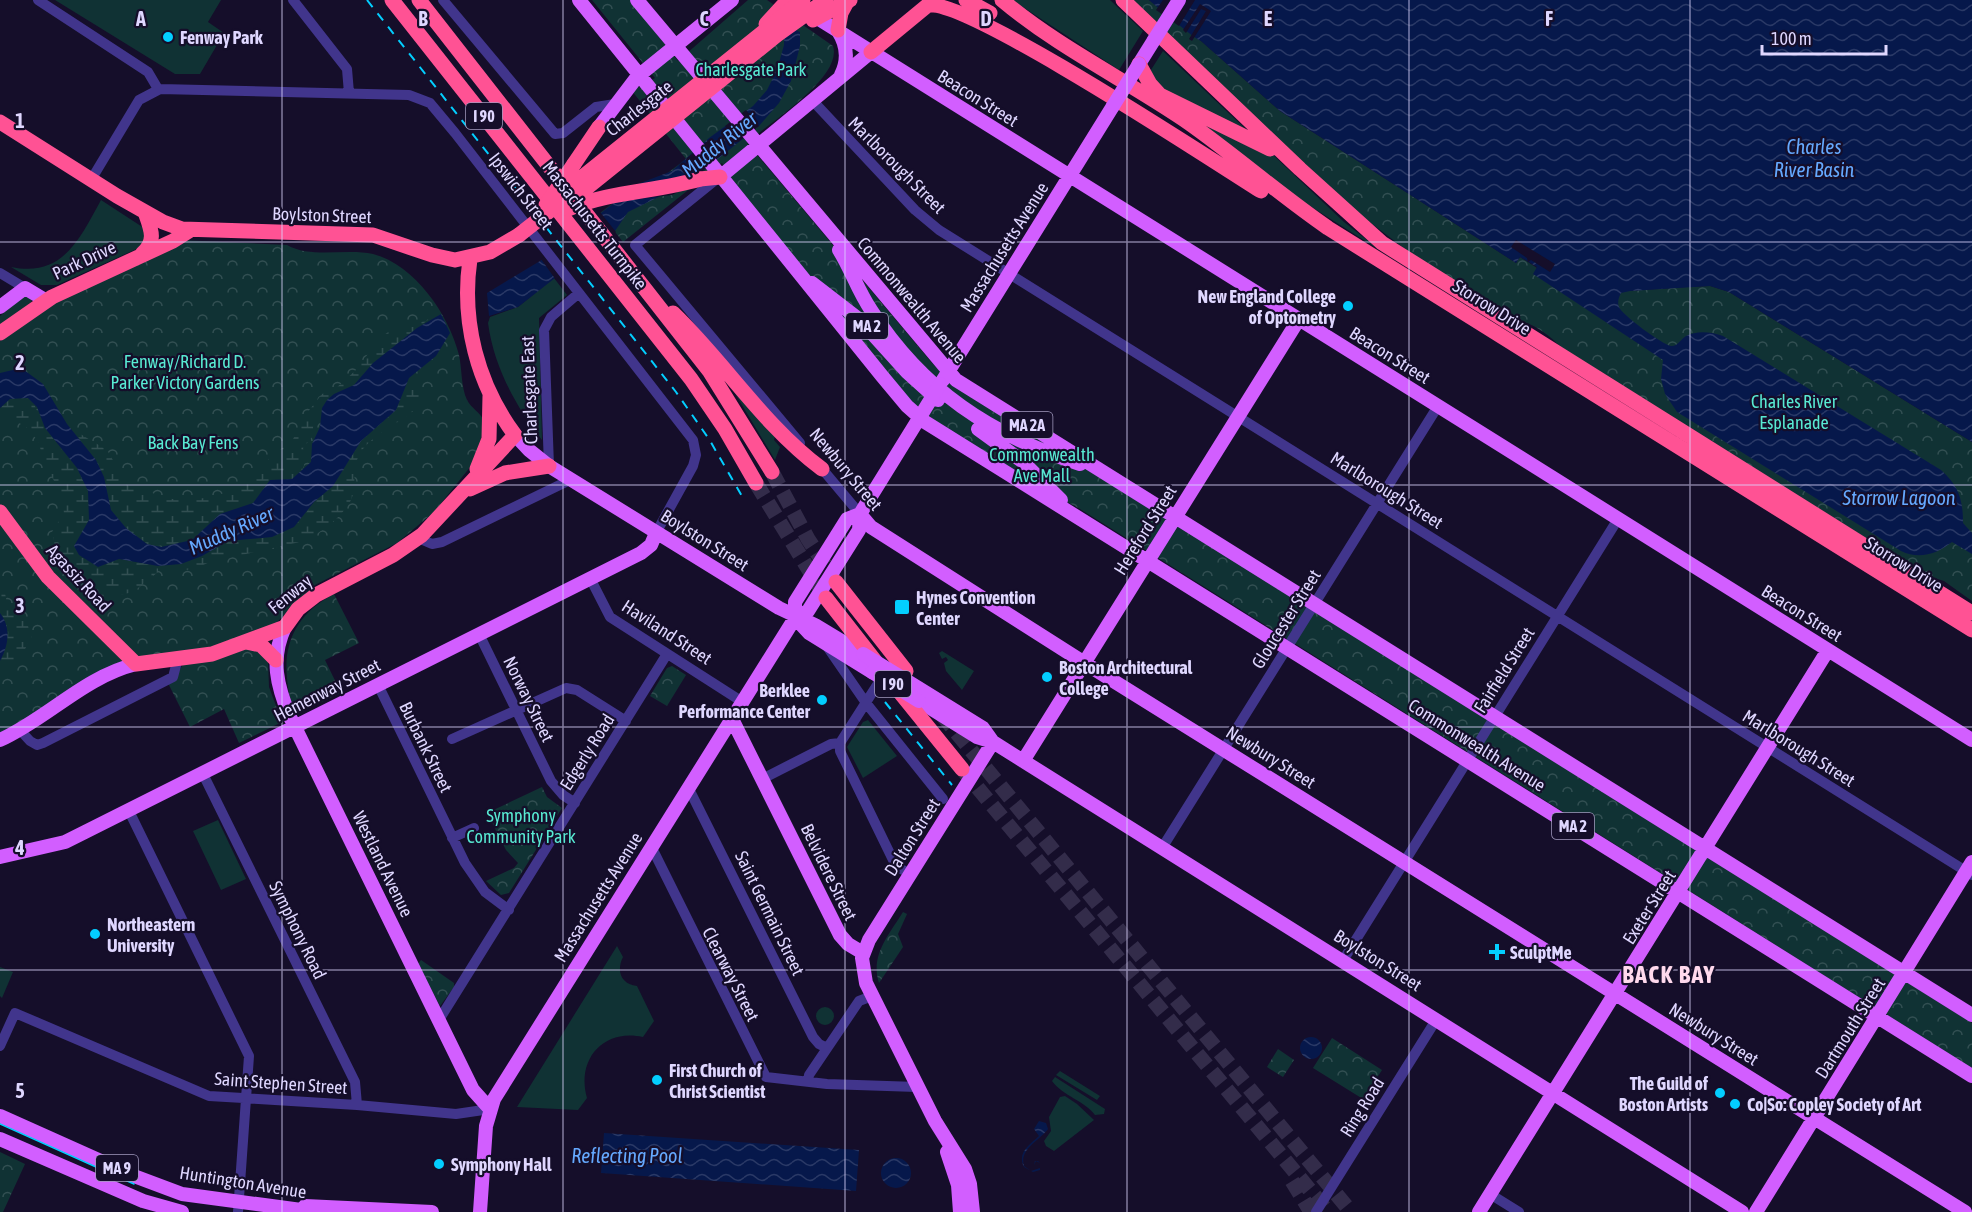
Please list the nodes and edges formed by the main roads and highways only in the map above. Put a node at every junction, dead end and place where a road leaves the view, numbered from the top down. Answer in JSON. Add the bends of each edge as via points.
{"nodes":[{"id":1,"x":392,"y":0,"type":"edge"},
{"id":2,"x":419,"y":0,"type":"edge"},
{"id":3,"x":579,"y":0,"type":"edge"},
{"id":4,"x":637,"y":0,"type":"edge"},
{"id":5,"x":732,"y":0,"type":"edge"},
{"id":6,"x":788,"y":0,"type":"edge"},
{"id":7,"x":804,"y":0,"type":"edge"},
{"id":8,"x":826,"y":0,"type":"edge"},
{"id":9,"x":849,"y":0,"type":"edge"},
{"id":10,"x":966,"y":0,"type":"edge"},
{"id":11,"x":1002,"y":0,"type":"edge"},
{"id":12,"x":1123,"y":0,"type":"edge"},
{"id":13,"x":1179,"y":0,"type":"edge"},
{"id":14,"x":838,"y":30,"type":"junction"},
{"id":15,"x":1032,"y":46,"type":"junction"},
{"id":16,"x":675,"y":47,"type":"junction"},
{"id":17,"x":753,"y":50,"type":"junction"},
{"id":18,"x":871,"y":52,"type":"junction"},
{"id":19,"x":1139,"y":64,"type":"junction"},
{"id":20,"x":639,"y":76,"type":"junction"},
{"id":21,"x":840,"y":76,"type":"junction"},
{"id":22,"x":0,"y":122,"type":"edge"},
{"id":23,"x":599,"y":128,"type":"joint"},
{"id":24,"x":754,"y":140,"type":"junction"},
{"id":25,"x":1290,"y":161,"type":"junction"},
{"id":26,"x":1070,"y":176,"type":"junction"},
{"id":27,"x":720,"y":177,"type":"junction"},
{"id":28,"x":145,"y":212,"type":"junction"},
{"id":29,"x":817,"y":217,"type":"junction"},
{"id":30,"x":532,"y":224,"type":"junction"},
{"id":31,"x":189,"y":231,"type":"junction"},
{"id":32,"x":1340,"y":235,"type":"junction"},
{"id":33,"x":140,"y":256,"type":"junction"},
{"id":34,"x":470,"y":259,"type":"junction"},
{"id":35,"x":792,"y":266,"type":"junction"},
{"id":36,"x":634,"y":275,"type":"junction"},
{"id":37,"x":45,"y":300,"type":"junction"},
{"id":38,"x":0,"y":307,"type":"edge"},
{"id":39,"x":1299,"y":320,"type":"junction"},
{"id":40,"x":0,"y":333,"type":"edge"},
{"id":41,"x":944,"y":378,"type":"junction"},
{"id":42,"x":490,"y":393,"type":"junction"},
{"id":43,"x":919,"y":417,"type":"junction"},
{"id":44,"x":515,"y":435,"type":"junction"},
{"id":45,"x":549,"y":466,"type":"junction"},
{"id":46,"x":822,"y":469,"type":"road end"},
{"id":47,"x":772,"y":471,"type":"tunnel mouth"},
{"id":48,"x":1107,"y":475,"type":"junction"},
{"id":49,"x":469,"y":483,"type":"junction"},
{"id":50,"x":756,"y":483,"type":"tunnel mouth"},
{"id":51,"x":457,"y":497,"type":"junction"},
{"id":52,"x":0,"y":513,"type":"edge"},
{"id":53,"x":860,"y":514,"type":"junction"},
{"id":54,"x":1174,"y":518,"type":"junction"},
{"id":55,"x":1085,"y":521,"type":"junction"},
{"id":56,"x":656,"y":533,"type":"junction"},
{"id":57,"x":1148,"y":560,"type":"junction"},
{"id":58,"x":836,"y":582,"type":"tunnel mouth"},
{"id":59,"x":826,"y":598,"type":"tunnel mouth"},
{"id":60,"x":1972,"y":613,"type":"edge"},
{"id":61,"x":795,"y":618,"type":"junction"},
{"id":62,"x":285,"y":627,"type":"junction"},
{"id":63,"x":1972,"y":630,"type":"edge"},
{"id":64,"x":246,"y":642,"type":"junction"},
{"id":65,"x":1828,"y":650,"type":"junction"},
{"id":66,"x":276,"y":660,"type":"junction"},
{"id":67,"x":1083,"y":662,"type":"junction"},
{"id":68,"x":136,"y":664,"type":"junction"},
{"id":69,"x":902,"y":674,"type":"junction"},
{"id":70,"x":731,"y":717,"type":"junction"},
{"id":71,"x":294,"y":726,"type":"junction"},
{"id":72,"x":0,"y":740,"type":"edge"},
{"id":73,"x":1972,"y":740,"type":"edge"},
{"id":74,"x":993,"y":742,"type":"junction"},
{"id":75,"x":1023,"y":761,"type":"junction"},
{"id":76,"x":962,"y":769,"type":"tunnel mouth"},
{"id":77,"x":1706,"y":849,"type":"junction"},
{"id":78,"x":0,"y":857,"type":"edge"},
{"id":79,"x":1970,"y":870,"type":"edge"},
{"id":80,"x":1680,"y":892,"type":"junction"},
{"id":81,"x":863,"y":953,"type":"junction"},
{"id":82,"x":1905,"y":974,"type":"junction"},
{"id":83,"x":1616,"y":994,"type":"junction"},
{"id":84,"x":1972,"y":1015,"type":"edge"},
{"id":85,"x":1878,"y":1017,"type":"junction"},
{"id":86,"x":1972,"y":1076,"type":"edge"},
{"id":87,"x":1554,"y":1094,"type":"junction"},
{"id":88,"x":489,"y":1108,"type":"junction"},
{"id":89,"x":0,"y":1116,"type":"edge"},
{"id":90,"x":1815,"y":1118,"type":"junction"},
{"id":91,"x":942,"y":1133,"type":"junction"},
{"id":92,"x":0,"y":1139,"type":"edge"},
{"id":93,"x":238,"y":1207,"type":"edge"},
{"id":94,"x":285,"y":1207,"type":"junction"},
{"id":95,"x":182,"y":1212,"type":"edge"},
{"id":96,"x":316,"y":1212,"type":"edge"},
{"id":97,"x":432,"y":1212,"type":"edge"},
{"id":98,"x":480,"y":1212,"type":"edge"},
{"id":99,"x":960,"y":1212,"type":"edge"},
{"id":100,"x":973,"y":1212,"type":"edge"},
{"id":101,"x":1479,"y":1212,"type":"edge"},
{"id":102,"x":1742,"y":1212,"type":"edge"},
{"id":103,"x":1756,"y":1212,"type":"edge"},
{"id":104,"x":1965,"y":1212,"type":"edge"}],
"edges":[{"from":1,"to":50,"type":"highway","name":"Massachusetts Turnpike","number":"I 90","via":[[705,398]]},
{"from":2,"to":36,"type":"highway","name":"Massachusetts Turnpike","number":"I 90"},
{"from":3,"to":20,"type":"main road","name":"Commonwealth Avenue","number":"MA 2"},
{"from":4,"to":16,"type":"main road","name":"Commonwealth Avenue","number":"MA 2"},
{"from":5,"to":16,"type":"main road"},
{"from":6,"to":14,"type":"main road","name":"Beacon Street","bridge":true},
{"from":6,"to":17,"type":"highway","bridge":true},
{"from":7,"to":17,"type":"highway","bridge":true},
{"from":8,"to":17,"type":"highway","bridge":true},
{"from":9,"to":14,"type":"highway"},
{"from":9,"to":17,"type":"highway","bridge":true},
{"from":10,"to":15,"type":"highway"},
{"from":11,"to":32,"type":"highway","name":"Storrow Drive","via":[[1189,123]]},
{"from":12,"to":25,"type":"highway","name":"Storrow Drive"},
{"from":13,"to":19,"type":"main road","name":"Massachusetts Avenue","bridge":true},
{"from":14,"to":18,"type":"main road","name":"Beacon Street"},
{"from":14,"to":21,"type":"main road","via":[[847,49]]},
{"from":15,"to":18,"type":"highway","via":[[968,12],[935,3],[922,9]]},
{"from":15,"to":32,"type":"highway","via":[[1303,217]]},
{"from":16,"to":20,"type":"main road"},
{"from":16,"to":24,"type":"main road","name":"Commonwealth Avenue","number":"MA 2"},
{"from":17,"to":30,"type":"highway","name":"Charlesgate","bridge":true,"via":[[583,191]]},
{"from":18,"to":21,"type":"main road"},
{"from":18,"to":26,"type":"main road","name":"Beacon Street"},
{"from":19,"to":25,"type":"highway","via":[[1157,93]]},
{"from":19,"to":26,"type":"main road","name":"Massachusetts Avenue","bridge":true},
{"from":20,"to":23,"type":"main road"},
{"from":20,"to":27,"type":"main road","name":"Commonwealth Avenue","number":"MA 2"},
{"from":21,"to":24,"type":"main road"},
{"from":22,"to":28,"type":"highway","name":"Boylston Street"},
{"from":23,"to":30,"type":"highway","bridge":true},
{"from":24,"to":27,"type":"main road"},
{"from":24,"to":29,"type":"main road","name":"Commonwealth Avenue","number":"MA 2"},
{"from":25,"to":60,"type":"highway","name":"Storrow Drive","via":[[1359,224],[1407,260]]},
{"from":26,"to":39,"type":"main road","name":"Beacon Street"},
{"from":26,"to":41,"type":"main road","name":"Massachusetts Avenue"},
{"from":27,"to":30,"type":"highway","bridge":true,"via":[[597,197]]},
{"from":27,"to":35,"type":"main road","name":"Commonwealth Avenue","number":"MA 2"},
{"from":28,"to":31,"type":"highway","name":"Boylston Street"},
{"from":28,"to":33,"type":"highway","via":[[152,238]]},
{"from":29,"to":41,"type":"main road","name":"Commonwealth Avenue"},
{"from":29,"to":48,"type":"main road","name":"Commonwealth Avenue","number":"MA 2","via":[[883,329],[932,383],[968,412],[1014,440]]},
{"from":30,"to":34,"type":"highway","name":"Charlesgate","bridge":true,"via":[[495,250]]},
{"from":31,"to":33,"type":"highway","name":"Park Drive"},
{"from":31,"to":34,"type":"highway","name":"Boylston Street","via":[[366,235],[390,239],[440,258]]},
{"from":32,"to":63,"type":"highway","name":"Storrow Drive"},
{"from":33,"to":37,"type":"highway","name":"Park Drive"},
{"from":34,"to":42,"type":"highway","name":"Boylston Street","via":[[467,310],[477,359]]},
{"from":35,"to":43,"type":"main road","name":"Commonwealth Avenue"},
{"from":35,"to":55,"type":"main road","name":"Commonwealth Avenue","number":"MA 2","via":[[860,320],[937,400],[1022,461]]},
{"from":36,"to":46,"type":"highway","via":[[692,330],[766,418]]},
{"from":36,"to":47,"type":"highway","name":"Massachusetts Turnpike","number":"I 90","via":[[718,384]]},
{"from":37,"to":38,"type":"main road","via":[[25,288]]},
{"from":37,"to":40,"type":"highway","name":"Park Drive"},
{"from":39,"to":54,"type":"main road","name":"Hereford Street"},
{"from":39,"to":65,"type":"main road","name":"Beacon Street"},
{"from":41,"to":43,"type":"main road","name":"Massachusetts Avenue","bridge":true},
{"from":41,"to":48,"type":"main road","name":"Commonwealth Avenue","number":"MA 2A","via":[[962,384]]},
{"from":42,"to":44,"type":"highway","name":"Boylston Street"},
{"from":42,"to":49,"type":"highway","name":"Fenway","via":[[487,447]]},
{"from":43,"to":53,"type":"main road","name":"Massachusetts Avenue"},
{"from":43,"to":55,"type":"main road","name":"Commonwealth Avenue"},
{"from":44,"to":45,"type":"main road","name":"Boylston Street"},
{"from":44,"to":49,"type":"highway","name":"Fenway"},
{"from":45,"to":51,"type":"highway","via":[[496,476]]},
{"from":45,"to":56,"type":"main road","name":"Boylston Street"},
{"from":48,"to":54,"type":"main road","name":"Commonwealth Avenue","number":"MA 2"},
{"from":49,"to":51,"type":"highway","name":"Fenway"},
{"from":51,"to":62,"type":"highway","name":"Fenway","via":[[418,538],[316,595]]},
{"from":52,"to":68,"type":"highway","name":"Agassiz Road","via":[[48,577]]},
{"from":53,"to":61,"type":"main road","name":"Massachusetts Avenue","via":[[846,519],[795,602]]},
{"from":53,"to":67,"type":"main road","name":"Newbury Street","via":[[872,527]]},
{"from":54,"to":57,"type":"main road","name":"Hereford Street"},
{"from":54,"to":77,"type":"main road","name":"Commonwealth Avenue","number":"MA 2"},
{"from":55,"to":57,"type":"main road","name":"Commonwealth Avenue","number":"MA 2"},
{"from":56,"to":61,"type":"main road","name":"Boylston Street"},
{"from":56,"to":71,"type":"main road","name":"Hemenway Street","via":[[651,545],[641,553]]},
{"from":57,"to":67,"type":"main road","name":"Hereford Street"},
{"from":57,"to":80,"type":"main road","name":"Commonwealth Avenue","number":"MA 2"},
{"from":58,"to":69,"type":"highway","number":"I 90"},
{"from":59,"to":76,"type":"highway","number":"I 90"},
{"from":61,"to":69,"type":"main road","name":"Boylston Street","bridge":true,"via":[[815,625]]},
{"from":61,"to":70,"type":"main road","name":"Massachusetts Avenue"},
{"from":61,"to":74,"type":"main road","name":"Boylston Street","bridge":true,"via":[[809,633],[876,677],[977,737]]},
{"from":62,"to":64,"type":"highway","name":"Fenway"},
{"from":62,"to":66,"type":"main road","name":"Westland Avenue"},
{"from":64,"to":66,"type":"highway","via":[[261,645]]},
{"from":64,"to":68,"type":"highway","name":"Fenway","via":[[213,654]]},
{"from":65,"to":73,"type":"main road","name":"Beacon Street"},
{"from":65,"to":77,"type":"main road","name":"Exeter Street"},
{"from":66,"to":71,"type":"main road","name":"Westland Avenue","via":[[279,689]]},
{"from":67,"to":75,"type":"main road","name":"Hereford Street"},
{"from":67,"to":83,"type":"main road","name":"Newbury Street"},
{"from":68,"to":72,"type":"main road","name":"Fenway","via":[[93,681]]},
{"from":69,"to":74,"type":"main road","name":"Boylston Street","via":[[983,728]]},
{"from":70,"to":81,"type":"main road","name":"Belvidere Street","via":[[840,935]]},
{"from":70,"to":88,"type":"main road","name":"Massachusetts Avenue"},
{"from":71,"to":78,"type":"main road","name":"Hemenway Street","via":[[65,842]]},
{"from":71,"to":88,"type":"main road","name":"Westland Avenue","via":[[473,1090]]},
{"from":74,"to":75,"type":"main road","name":"Boylston Street"},
{"from":74,"to":81,"type":"main road","name":"Dalton Street"},
{"from":75,"to":87,"type":"main road","name":"Boylston Street"},
{"from":77,"to":80,"type":"main road","name":"Exeter Street"},
{"from":77,"to":82,"type":"main road","name":"Commonwealth Avenue","number":"MA 2"},
{"from":79,"to":82,"type":"main road","name":"Dartmouth Street"},
{"from":80,"to":83,"type":"main road","name":"Exeter Street"},
{"from":80,"to":85,"type":"main road","name":"Commonwealth Avenue","number":"MA 2"},
{"from":81,"to":91,"type":"main road","via":[[862,970],[872,996]]},
{"from":82,"to":84,"type":"main road","name":"Commonwealth Avenue","number":"MA 2"},
{"from":82,"to":85,"type":"main road","name":"Dartmouth Street"},
{"from":83,"to":87,"type":"main road","name":"Exeter Street"},
{"from":83,"to":90,"type":"main road","name":"Newbury Street"},
{"from":85,"to":86,"type":"main road","name":"Commonwealth Avenue","number":"MA 2"},
{"from":85,"to":90,"type":"main road","name":"Dartmouth Street"},
{"from":87,"to":101,"type":"main road","name":"Exeter Street"},
{"from":87,"to":102,"type":"main road","name":"Boylston Street"},
{"from":88,"to":98,"type":"main road","name":"Massachusetts Avenue"},
{"from":89,"to":93,"type":"main road","name":"Huntington Avenue","number":"MA 9","via":[[164,1188]]},
{"from":90,"to":103,"type":"main road","name":"Dartmouth Street"},
{"from":90,"to":104,"type":"main road","name":"Newbury Street"},
{"from":91,"to":99,"type":"main road","via":[[958,1185]]},
{"from":91,"to":100,"type":"main road","via":[[968,1177]]},
{"from":92,"to":95,"type":"main road","number":"MA 9","via":[[143,1201]]},
{"from":93,"to":94,"type":"main road","name":"Huntington Avenue","number":"MA 9"},
{"from":94,"to":96,"type":"main road","name":"Huntington Avenue","number":"MA 9"},
{"from":94,"to":97,"type":"main road","via":[[325,1205]]}]}
